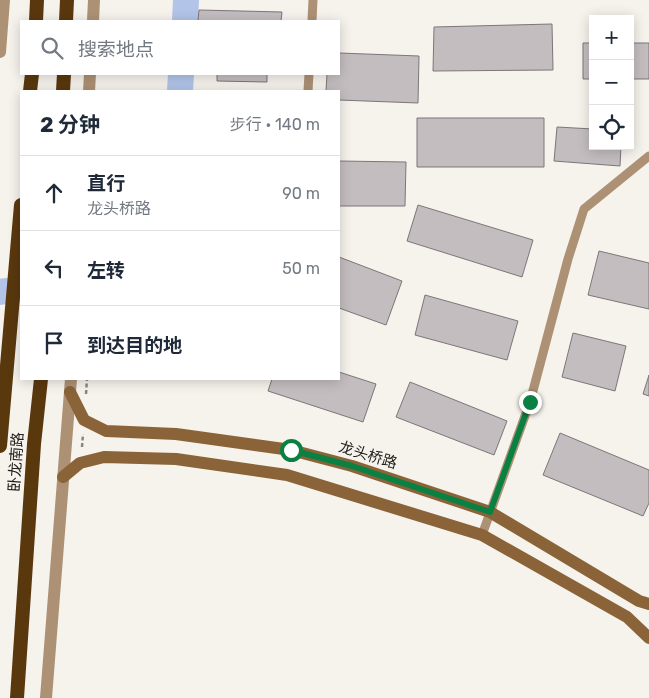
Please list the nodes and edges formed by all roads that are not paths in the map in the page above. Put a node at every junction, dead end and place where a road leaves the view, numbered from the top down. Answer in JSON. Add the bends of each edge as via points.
{"nodes":[{"id":1,"x":4,"y":0,"type":"edge"},
{"id":2,"x":37,"y":0,"type":"edge"},
{"id":3,"x":67,"y":0,"type":"edge"},
{"id":4,"x":94,"y":0,"type":"edge"},
{"id":5,"x":313,"y":0,"type":"edge"},
{"id":6,"x":36,"y":20,"type":"edge"},
{"id":7,"x":66,"y":20,"type":"edge"},
{"id":8,"x":93,"y":20,"type":"edge"},
{"id":9,"x":312,"y":20,"type":"edge"},
{"id":10,"x":0,"y":52,"type":"edge"},
{"id":11,"x":32,"y":75,"type":"edge"},
{"id":12,"x":64,"y":75,"type":"edge"},
{"id":13,"x":90,"y":75,"type":"edge"},
{"id":14,"x":309,"y":75,"type":"edge"},
{"id":15,"x":30,"y":90,"type":"edge"},
{"id":16,"x":63,"y":90,"type":"edge"},
{"id":17,"x":89,"y":90,"type":"edge"},
{"id":18,"x":308,"y":90,"type":"edge"},
{"id":19,"x":649,"y":156,"type":"edge"},
{"id":20,"x":20,"y":222,"type":"edge"},
{"id":21,"x":40,"y":380,"type":"edge"},
{"id":22,"x":71,"y":385,"type":"edge"},
{"id":23,"x":0,"y":446,"type":"edge"},
{"id":24,"x":63,"y":477,"type":"junction"},
{"id":25,"x":490,"y":512,"type":"junction"},
{"id":26,"x":482,"y":535,"type":"junction"},
{"id":27,"x":649,"y":604,"type":"edge"},
{"id":28,"x":649,"y":638,"type":"edge"},
{"id":29,"x":17,"y":698,"type":"edge"},
{"id":30,"x":46,"y":698,"type":"edge"}],
"edges":[{"from":1,"to":10,"type":"street"},
{"from":2,"to":6,"type":"highway"},
{"from":3,"to":7,"type":"highway"},
{"from":4,"to":8,"type":"street"},
{"from":5,"to":9,"type":"lane"},
{"from":11,"to":15,"type":"highway"},
{"from":12,"to":16,"type":"highway"},
{"from":13,"to":17,"type":"street"},
{"from":14,"to":18,"type":"lane"},
{"from":19,"to":25,"type":"lane","via":[[584,209],[530,402]]},
{"from":20,"to":23,"type":"highway","name":"卧龙南路"},
{"from":21,"to":29,"type":"highway","name":"卧龙南路"},
{"from":22,"to":24,"type":"street"},
{"from":22,"to":25,"type":"main road","name":"龙头桥路","via":[[84,420],[106,431],[176,434],[291,450],[352,466]]},
{"from":24,"to":26,"type":"main road","via":[[80,463],[104,457],[176,459],[287,475]]},
{"from":24,"to":30,"type":"street"},
{"from":25,"to":26,"type":"lane"},
{"from":25,"to":27,"type":"main road","name":"龙头桥路"},
{"from":26,"to":28,"type":"main road","via":[[627,617]]}]}
